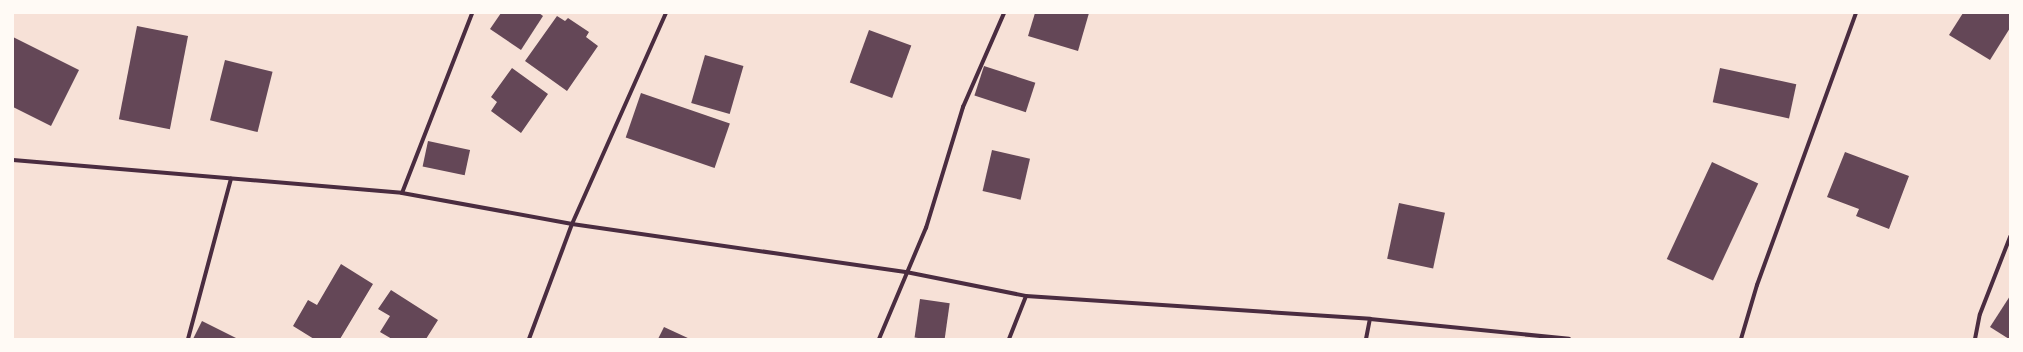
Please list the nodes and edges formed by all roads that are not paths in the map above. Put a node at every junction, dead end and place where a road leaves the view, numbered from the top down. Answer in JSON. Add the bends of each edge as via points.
{"nodes":[{"id":1,"x":472,"y":13,"type":"edge"},
{"id":2,"x":666,"y":13,"type":"edge"},
{"id":3,"x":1004,"y":13,"type":"edge"},
{"id":4,"x":1856,"y":13,"type":"edge"},
{"id":5,"x":13,"y":160,"type":"edge"},
{"id":6,"x":231,"y":179,"type":"junction"},
{"id":7,"x":402,"y":194,"type":"junction"},
{"id":8,"x":572,"y":224,"type":"junction"},
{"id":9,"x":2010,"y":237,"type":"edge"},
{"id":10,"x":906,"y":272,"type":"junction"},
{"id":11,"x":1026,"y":296,"type":"junction"},
{"id":12,"x":1370,"y":319,"type":"junction"},
{"id":13,"x":188,"y":339,"type":"edge"},
{"id":14,"x":529,"y":339,"type":"edge"},
{"id":15,"x":879,"y":339,"type":"edge"},
{"id":16,"x":1009,"y":339,"type":"edge"},
{"id":17,"x":1366,"y":339,"type":"edge"},
{"id":18,"x":1569,"y":339,"type":"edge"},
{"id":19,"x":1741,"y":339,"type":"edge"},
{"id":20,"x":1975,"y":339,"type":"edge"}],
"edges":[{"from":1,"to":7,"type":"street"},
{"from":2,"to":8,"type":"street"},
{"from":3,"to":10,"type":"street","via":[[963,107],[929,221]]},
{"from":4,"to":19,"type":"street","via":[[1757,285]]},
{"from":5,"to":6,"type":"street"},
{"from":6,"to":7,"type":"street"},
{"from":6,"to":13,"type":"street"},
{"from":7,"to":8,"type":"street"},
{"from":8,"to":10,"type":"street"},
{"from":8,"to":14,"type":"street"},
{"from":9,"to":20,"type":"street","via":[[1980,314]]},
{"from":10,"to":11,"type":"street"},
{"from":10,"to":15,"type":"street"},
{"from":11,"to":12,"type":"street"},
{"from":11,"to":16,"type":"street"},
{"from":12,"to":17,"type":"street"},
{"from":12,"to":18,"type":"street"}]}
